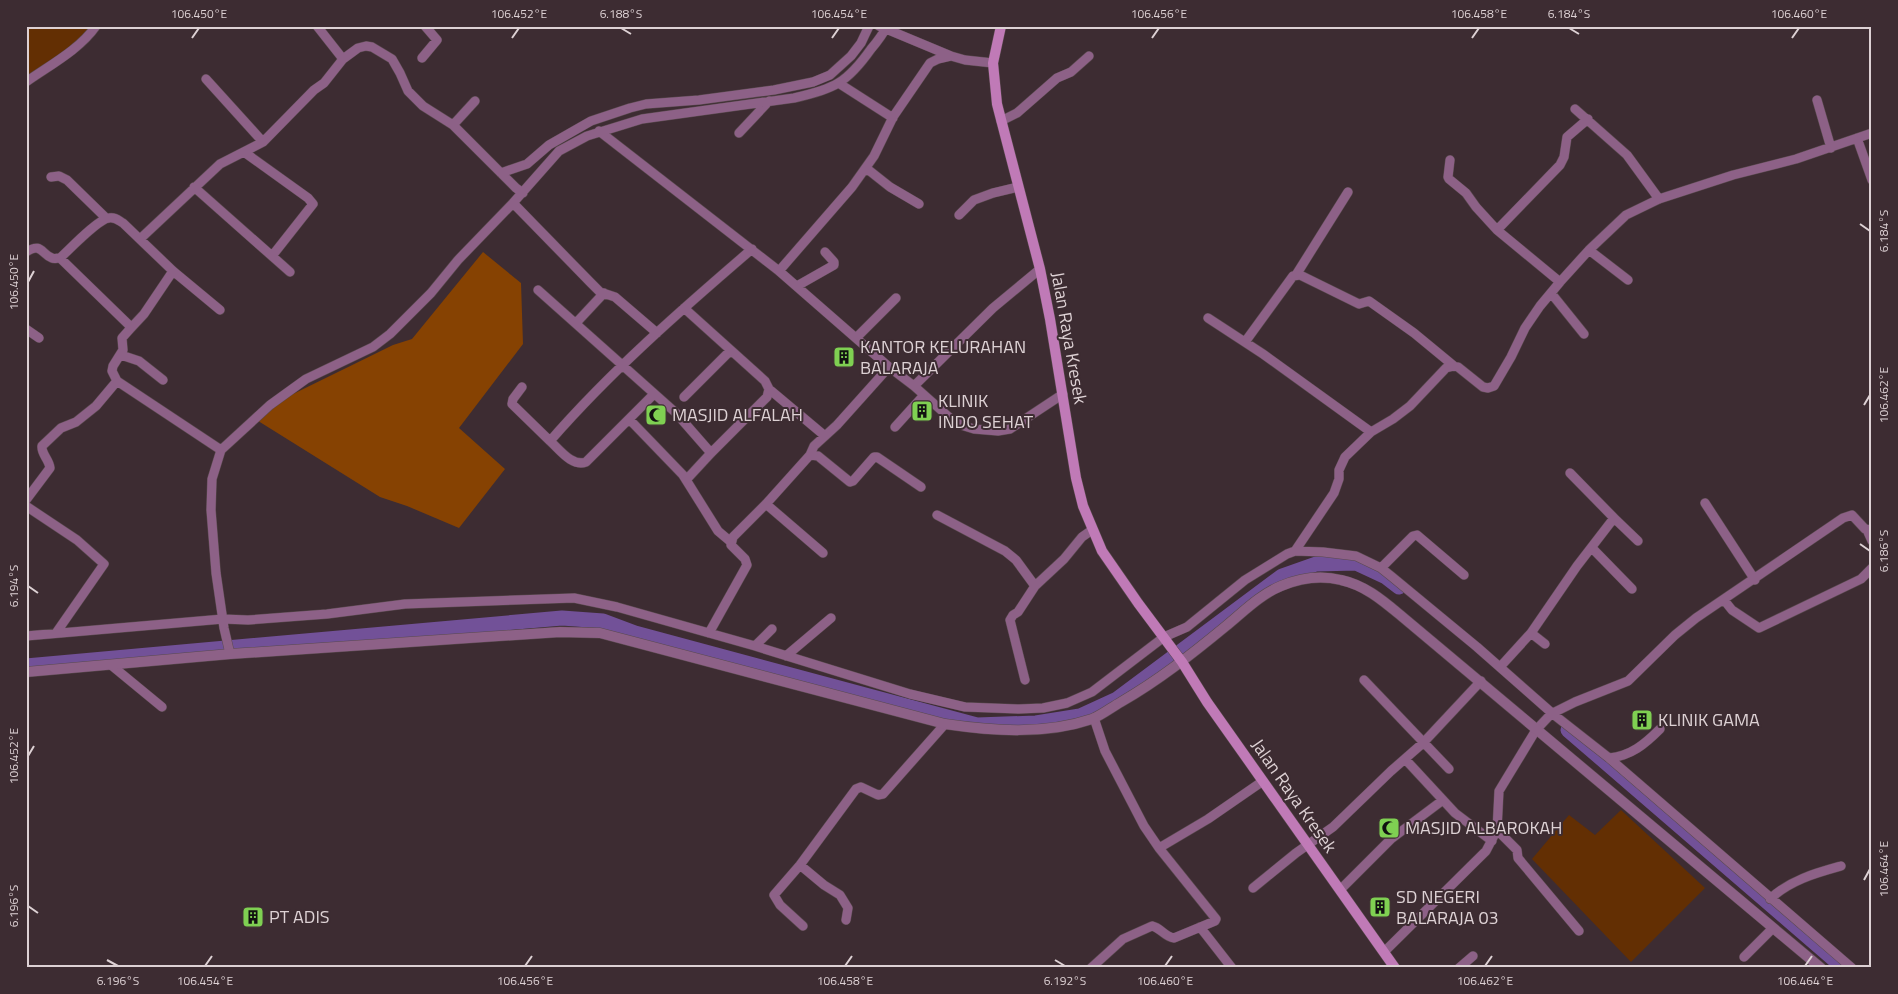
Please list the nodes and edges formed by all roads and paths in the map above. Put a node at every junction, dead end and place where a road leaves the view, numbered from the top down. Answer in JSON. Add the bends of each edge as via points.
{"nodes":[{"id":1,"x":96,"y":26,"type":"edge"},
{"id":2,"x":317,"y":26,"type":"edge"},
{"id":3,"x":425,"y":26,"type":"edge"},
{"id":4,"x":869,"y":26,"type":"edge"},
{"id":5,"x":1001,"y":26,"type":"edge"},
{"id":6,"x":883,"y":27,"type":"edge"},
{"id":7,"x":951,"y":56,"type":"junction"},
{"id":8,"x":1089,"y":56,"type":"dead end"},
{"id":9,"x":422,"y":58,"type":"dead end"},
{"id":10,"x":343,"y":59,"type":"junction"},
{"id":11,"x":856,"y":60,"type":"junction"},
{"id":12,"x":993,"y":63,"type":"junction"},
{"id":13,"x":846,"y":70,"type":"junction"},
{"id":14,"x":206,"y":79,"type":"dead end"},
{"id":15,"x":835,"y":80,"type":"junction"},
{"id":16,"x":26,"y":82,"type":"edge"},
{"id":17,"x":792,"y":93,"type":"junction"},
{"id":18,"x":1817,"y":100,"type":"dead end"},
{"id":19,"x":769,"y":101,"type":"junction"},
{"id":20,"x":475,"y":102,"type":"dead end"},
{"id":21,"x":1575,"y":108,"type":"dead end"},
{"id":22,"x":893,"y":118,"type":"junction"},
{"id":23,"x":1588,"y":119,"type":"junction"},
{"id":24,"x":1001,"y":121,"type":"junction"},
{"id":25,"x":453,"y":124,"type":"junction"},
{"id":26,"x":599,"y":131,"type":"junction"},
{"id":27,"x":739,"y":133,"type":"dead end"},
{"id":28,"x":1872,"y":133,"type":"edge"},
{"id":29,"x":1857,"y":138,"type":"junction"},
{"id":30,"x":263,"y":142,"type":"junction"},
{"id":31,"x":1831,"y":148,"type":"junction"},
{"id":32,"x":244,"y":152,"type":"junction"},
{"id":33,"x":1450,"y":160,"type":"dead end"},
{"id":34,"x":866,"y":168,"type":"junction"},
{"id":35,"x":502,"y":174,"type":"junction"},
{"id":36,"x":51,"y":177,"type":"dead end"},
{"id":37,"x":1872,"y":180,"type":"edge"},
{"id":38,"x":194,"y":187,"type":"junction"},
{"id":39,"x":1018,"y":187,"type":"junction"},
{"id":40,"x":519,"y":191,"type":"junction"},
{"id":41,"x":1348,"y":192,"type":"dead end"},
{"id":42,"x":1659,"y":199,"type":"junction"},
{"id":43,"x":514,"y":203,"type":"junction"},
{"id":44,"x":919,"y":204,"type":"dead end"},
{"id":45,"x":959,"y":215,"type":"dead end"},
{"id":46,"x":106,"y":218,"type":"junction"},
{"id":47,"x":1497,"y":230,"type":"junction"},
{"id":48,"x":140,"y":239,"type":"junction"},
{"id":49,"x":752,"y":249,"type":"junction"},
{"id":50,"x":1589,"y":250,"type":"junction"},
{"id":51,"x":26,"y":252,"type":"edge"},
{"id":52,"x":825,"y":252,"type":"dead end"},
{"id":53,"x":272,"y":256,"type":"junction"},
{"id":54,"x":60,"y":258,"type":"junction"},
{"id":55,"x":1040,"y":269,"type":"junction"},
{"id":56,"x":174,"y":271,"type":"junction"},
{"id":57,"x":780,"y":271,"type":"junction"},
{"id":58,"x":290,"y":272,"type":"dead end"},
{"id":59,"x":1296,"y":275,"type":"junction"},
{"id":60,"x":1628,"y":280,"type":"dead end"},
{"id":61,"x":1560,"y":282,"type":"junction"},
{"id":62,"x":797,"y":286,"type":"junction"},
{"id":63,"x":538,"y":290,"type":"dead end"},
{"id":64,"x":1551,"y":292,"type":"junction"},
{"id":65,"x":604,"y":293,"type":"junction"},
{"id":66,"x":896,"y":298,"type":"dead end"},
{"id":67,"x":684,"y":308,"type":"junction"},
{"id":68,"x":220,"y":310,"type":"dead end"},
{"id":69,"x":1208,"y":318,"type":"dead end"},
{"id":70,"x":576,"y":324,"type":"junction"},
{"id":71,"x":26,"y":328,"type":"edge"},
{"id":72,"x":130,"y":329,"type":"junction"},
{"id":73,"x":657,"y":333,"type":"junction"},
{"id":74,"x":1584,"y":334,"type":"dead end"},
{"id":75,"x":40,"y":338,"type":"dead end"},
{"id":76,"x":856,"y":338,"type":"junction"},
{"id":77,"x":1245,"y":342,"type":"junction"},
{"id":78,"x":730,"y":350,"type":"junction"},
{"id":79,"x":121,"y":355,"type":"junction"},
{"id":80,"x":623,"y":366,"type":"junction"},
{"id":81,"x":1454,"y":366,"type":"junction"},
{"id":82,"x":889,"y":367,"type":"junction"},
{"id":83,"x":163,"y":380,"type":"dead end"},
{"id":84,"x":118,"y":381,"type":"junction"},
{"id":85,"x":914,"y":386,"type":"junction"},
{"id":86,"x":522,"y":387,"type":"dead end"},
{"id":87,"x":769,"y":389,"type":"junction"},
{"id":88,"x":654,"y":394,"type":"junction"},
{"id":89,"x":1063,"y":394,"type":"junction"},
{"id":90,"x":924,"y":395,"type":"junction"},
{"id":91,"x":684,"y":397,"type":"dead end"},
{"id":92,"x":629,"y":420,"type":"junction"},
{"id":93,"x":895,"y":427,"type":"dead end"},
{"id":94,"x":1371,"y":432,"type":"junction"},
{"id":95,"x":825,"y":436,"type":"junction"},
{"id":96,"x":550,"y":441,"type":"junction"},
{"id":97,"x":217,"y":447,"type":"junction"},
{"id":98,"x":711,"y":453,"type":"junction"},
{"id":99,"x":810,"y":455,"type":"junction"},
{"id":100,"x":1570,"y":473,"type":"dead end"},
{"id":101,"x":686,"y":480,"type":"junction"},
{"id":102,"x":921,"y":486,"type":"dead end"},
{"id":103,"x":26,"y":500,"type":"edge"},
{"id":104,"x":1705,"y":503,"type":"dead end"},
{"id":105,"x":766,"y":504,"type":"junction"},
{"id":106,"x":26,"y":506,"type":"edge"},
{"id":107,"x":937,"y":515,"type":"dead end"},
{"id":108,"x":1614,"y":518,"type":"junction"},
{"id":109,"x":1092,"y":530,"type":"junction"},
{"id":110,"x":1870,"y":530,"type":"edge"},
{"id":111,"x":1638,"y":541,"type":"dead end"},
{"id":112,"x":1872,"y":541,"type":"edge"},
{"id":113,"x":730,"y":542,"type":"junction"},
{"id":114,"x":1592,"y":548,"type":"junction"},
{"id":115,"x":1295,"y":551,"type":"junction"},
{"id":116,"x":823,"y":553,"type":"dead end"},
{"id":117,"x":1380,"y":568,"type":"junction"},
{"id":118,"x":1872,"y":568,"type":"edge"},
{"id":119,"x":1464,"y":575,"type":"dead end"},
{"id":120,"x":1755,"y":580,"type":"junction"},
{"id":121,"x":1035,"y":586,"type":"junction"},
{"id":122,"x":1632,"y":588,"type":"dead end"},
{"id":123,"x":1724,"y":600,"type":"junction"},
{"id":124,"x":831,"y":618,"type":"dead end"},
{"id":125,"x":223,"y":619,"type":"junction"},
{"id":126,"x":772,"y":629,"type":"dead end"},
{"id":127,"x":56,"y":633,"type":"junction"},
{"id":128,"x":710,"y":633,"type":"junction"},
{"id":129,"x":1531,"y":633,"type":"junction"},
{"id":130,"x":26,"y":636,"type":"edge"},
{"id":131,"x":1165,"y":640,"type":"junction"},
{"id":132,"x":1545,"y":644,"type":"dead end"},
{"id":133,"x":755,"y":646,"type":"junction"},
{"id":134,"x":230,"y":653,"type":"junction"},
{"id":135,"x":786,"y":656,"type":"junction"},
{"id":136,"x":1181,"y":661,"type":"junction"},
{"id":137,"x":111,"y":665,"type":"junction"},
{"id":138,"x":1500,"y":667,"type":"junction"},
{"id":139,"x":26,"y":672,"type":"edge"},
{"id":140,"x":1025,"y":680,"type":"dead end"},
{"id":141,"x":1364,"y":680,"type":"dead end"},
{"id":142,"x":1481,"y":682,"type":"junction"},
{"id":143,"x":162,"y":708,"type":"dead end"},
{"id":144,"x":1552,"y":714,"type":"junction"},
{"id":145,"x":1094,"y":718,"type":"junction"},
{"id":146,"x":945,"y":724,"type":"junction"},
{"id":147,"x":1537,"y":729,"type":"junction"},
{"id":148,"x":1660,"y":729,"type":"dead end"},
{"id":149,"x":1423,"y":743,"type":"junction"},
{"id":150,"x":1609,"y":758,"type":"junction"},
{"id":151,"x":1405,"y":759,"type":"junction"},
{"id":152,"x":1449,"y":769,"type":"dead end"},
{"id":153,"x":1263,"y":781,"type":"junction"},
{"id":154,"x":1443,"y":800,"type":"junction"},
{"id":155,"x":1497,"y":830,"type":"junction"},
{"id":156,"x":1492,"y":842,"type":"junction"},
{"id":157,"x":1308,"y":844,"type":"junction"},
{"id":158,"x":1159,"y":848,"type":"junction"},
{"id":159,"x":800,"y":865,"type":"junction"},
{"id":160,"x":1841,"y":866,"type":"dead end"},
{"id":161,"x":1253,"y":888,"type":"dead end"},
{"id":162,"x":1340,"y":890,"type":"junction"},
{"id":163,"x":1770,"y":899,"type":"junction"},
{"id":164,"x":846,"y":920,"type":"dead end"},
{"id":165,"x":803,"y":926,"type":"dead end"},
{"id":166,"x":1200,"y":927,"type":"junction"},
{"id":167,"x":1773,"y":928,"type":"junction"},
{"id":168,"x":1580,"y":931,"type":"dead end"},
{"id":169,"x":1384,"y":952,"type":"junction"},
{"id":170,"x":1473,"y":956,"type":"dead end"},
{"id":171,"x":1744,"y":957,"type":"dead end"},
{"id":172,"x":1091,"y":968,"type":"edge"},
{"id":173,"x":1232,"y":968,"type":"edge"},
{"id":174,"x":1395,"y":968,"type":"edge"},
{"id":175,"x":1459,"y":968,"type":"edge"},
{"id":176,"x":1821,"y":968,"type":"edge"},
{"id":177,"x":1852,"y":968,"type":"edge"}],
"edges":[{"from":1,"to":16,"type":"street","via":[[91,34]]},
{"from":2,"to":10,"type":"street"},
{"from":3,"to":9,"type":"street","via":[[437,40]]},
{"from":4,"to":11,"type":"street"},
{"from":5,"to":12,"type":"main road","name":"Jalan Raya Kresek"},
{"from":6,"to":7,"type":"street"},
{"from":6,"to":11,"type":"street"},
{"from":7,"to":12,"type":"street"},
{"from":7,"to":22,"type":"street","via":[[930,63]]},
{"from":8,"to":24,"type":"street","via":[[1071,72],[1057,78],[1018,113]]},
{"from":10,"to":25,"type":"street","via":[[358,48],[372,47],[392,59],[408,91],[423,106]]},
{"from":10,"to":30,"type":"street","via":[[324,83]]},
{"from":11,"to":13,"type":"street"},
{"from":11,"to":13,"type":"street"},
{"from":12,"to":24,"type":"main road","name":"Jalan Raya Kresek"},
{"from":13,"to":15,"type":"street"},
{"from":13,"to":15,"type":"street"},
{"from":14,"to":30,"type":"street"},
{"from":15,"to":17,"type":"street"},
{"from":15,"to":22,"type":"street"},
{"from":17,"to":19,"type":"street"},
{"from":17,"to":35,"type":"street","via":[[646,104],[630,108],[591,121],[549,145],[527,164]]},
{"from":18,"to":31,"type":"street"},
{"from":19,"to":26,"type":"street","via":[[642,119]]},
{"from":19,"to":27,"type":"street"},
{"from":20,"to":25,"type":"street"},
{"from":21,"to":23,"type":"street"},
{"from":22,"to":34,"type":"street"},
{"from":23,"to":42,"type":"street","via":[[1627,155]]},
{"from":23,"to":47,"type":"street","via":[[1565,140],[1564,158],[1560,165]]},
{"from":24,"to":39,"type":"main road","name":"Jalan Raya Kresek"},
{"from":25,"to":35,"type":"street"},
{"from":26,"to":40,"type":"street","via":[[559,151]]},
{"from":26,"to":49,"type":"street"},
{"from":28,"to":29,"type":"street"},
{"from":29,"to":31,"type":"street"},
{"from":29,"to":37,"type":"street"},
{"from":30,"to":32,"type":"street"},
{"from":31,"to":42,"type":"street"},
{"from":32,"to":38,"type":"street","via":[[220,164]]},
{"from":32,"to":53,"type":"street","via":[[313,204]]},
{"from":33,"to":47,"type":"street","via":[[1448,177]]},
{"from":34,"to":44,"type":"street"},
{"from":34,"to":57,"type":"street"},
{"from":35,"to":40,"type":"street"},
{"from":36,"to":46,"type":"street","via":[[59,176],[66,180]]},
{"from":38,"to":48,"type":"street"},
{"from":38,"to":53,"type":"street"},
{"from":39,"to":45,"type":"street","via":[[974,200]]},
{"from":39,"to":55,"type":"main road","name":"Jalan Raya Kresek"},
{"from":40,"to":43,"type":"street"},
{"from":41,"to":59,"type":"street"},
{"from":42,"to":50,"type":"street","via":[[1626,215]]},
{"from":43,"to":65,"type":"street","via":[[571,265]]},
{"from":43,"to":97,"type":"street","via":[[390,334],[372,347],[306,379]]},
{"from":46,"to":48,"type":"street","via":[[116,218]]},
{"from":46,"to":54,"type":"street"},
{"from":47,"to":61,"type":"street"},
{"from":48,"to":56,"type":"street"},
{"from":49,"to":57,"type":"street"},
{"from":49,"to":67,"type":"street"},
{"from":50,"to":60,"type":"street"},
{"from":50,"to":61,"type":"street"},
{"from":51,"to":54,"type":"street","via":[[32,248],[40,249],[52,258]]},
{"from":52,"to":62,"type":"street","via":[[834,266]]},
{"from":53,"to":58,"type":"street"},
{"from":54,"to":72,"type":"street"},
{"from":55,"to":85,"type":"street","via":[[993,308]]},
{"from":55,"to":89,"type":"main road","name":"Jalan Raya Kresek"},
{"from":56,"to":68,"type":"street"},
{"from":56,"to":72,"type":"street"},
{"from":57,"to":62,"type":"street"},
{"from":59,"to":77,"type":"street"},
{"from":59,"to":81,"type":"street","via":[[1359,304],[1369,301]]},
{"from":61,"to":64,"type":"street"},
{"from":62,"to":76,"type":"street"},
{"from":63,"to":70,"type":"street"},
{"from":64,"to":74,"type":"street"},
{"from":64,"to":81,"type":"street","via":[[1525,328],[1494,386],[1484,387]]},
{"from":65,"to":70,"type":"street"},
{"from":65,"to":73,"type":"street","via":[[615,297]]},
{"from":66,"to":76,"type":"street"},
{"from":67,"to":73,"type":"street"},
{"from":67,"to":78,"type":"street"},
{"from":69,"to":77,"type":"street"},
{"from":70,"to":80,"type":"street"},
{"from":71,"to":75,"type":"street"},
{"from":72,"to":79,"type":"street","via":[[122,338]]},
{"from":73,"to":80,"type":"street"},
{"from":76,"to":82,"type":"street"},
{"from":77,"to":94,"type":"street"},
{"from":78,"to":87,"type":"street","via":[[765,381]]},
{"from":78,"to":91,"type":"street"},
{"from":79,"to":83,"type":"street","via":[[138,361]]},
{"from":79,"to":84,"type":"street","via":[[112,371]]},
{"from":80,"to":88,"type":"street"},
{"from":80,"to":96,"type":"street"},
{"from":81,"to":94,"type":"street","via":[[1446,368],[1410,406]]},
{"from":82,"to":85,"type":"street"},
{"from":82,"to":95,"type":"street"},
{"from":84,"to":97,"type":"street"},
{"from":84,"to":103,"type":"street","via":[[96,406],[76,422],[61,428],[42,446],[50,468]]},
{"from":85,"to":90,"type":"street"},
{"from":86,"to":96,"type":"street","via":[[512,404]]},
{"from":87,"to":95,"type":"street"},
{"from":87,"to":98,"type":"street","via":[[767,397]]},
{"from":88,"to":92,"type":"street"},
{"from":88,"to":98,"type":"street","via":[[676,413]]},
{"from":89,"to":90,"type":"street","via":[[1010,429],[998,431],[961,425]]},
{"from":89,"to":109,"type":"main road","name":"Jalan Raya Kresek","via":[[1076,478]]},
{"from":90,"to":93,"type":"street"},
{"from":92,"to":96,"type":"street","via":[[583,464],[573,462]]},
{"from":92,"to":101,"type":"street"},
{"from":94,"to":115,"type":"street","via":[[1345,457],[1334,493]]},
{"from":95,"to":99,"type":"street"},
{"from":97,"to":125,"type":"street","via":[[211,510]]},
{"from":98,"to":101,"type":"street"},
{"from":99,"to":102,"type":"street","via":[[818,456],[850,482],[877,457]]},
{"from":99,"to":105,"type":"street"},
{"from":100,"to":108,"type":"street"},
{"from":101,"to":113,"type":"street","via":[[718,531]]},
{"from":104,"to":120,"type":"street"},
{"from":105,"to":113,"type":"street"},
{"from":105,"to":116,"type":"street"},
{"from":106,"to":127,"type":"street","via":[[77,540],[104,564]]},
{"from":107,"to":121,"type":"street","via":[[1005,551]]},
{"from":108,"to":111,"type":"street"},
{"from":108,"to":114,"type":"street"},
{"from":109,"to":121,"type":"street"},
{"from":109,"to":131,"type":"main road","name":"Jalan Raya Kresek","via":[[1102,551]]},
{"from":110,"to":112,"type":"street"},
{"from":110,"to":120,"type":"street","via":[[1849,515]]},
{"from":113,"to":128,"type":"street","via":[[747,565]]},
{"from":114,"to":122,"type":"street"},
{"from":114,"to":129,"type":"street"},
{"from":115,"to":117,"type":"street","via":[[1356,556]]},
{"from":115,"to":131,"type":"street","via":[[1272,562]]},
{"from":117,"to":119,"type":"street","via":[[1417,535]]},
{"from":117,"to":138,"type":"street"},
{"from":118,"to":123,"type":"street","via":[[1861,579],[1759,628],[1732,610]]},
{"from":120,"to":123,"type":"street"},
{"from":121,"to":140,"type":"street","via":[[1011,618]]},
{"from":123,"to":144,"type":"street","via":[[1675,635],[1628,681]]},
{"from":124,"to":135,"type":"street"},
{"from":125,"to":127,"type":"street"},
{"from":125,"to":128,"type":"street","via":[[327,614],[406,604],[574,598]]},
{"from":125,"to":134,"type":"street"},
{"from":126,"to":133,"type":"street"},
{"from":127,"to":130,"type":"street"},
{"from":128,"to":133,"type":"street"},
{"from":129,"to":132,"type":"street"},
{"from":129,"to":138,"type":"street"},
{"from":131,"to":135,"type":"street","via":[[1092,692],[1067,703],[1027,709],[965,707],[910,694]]},
{"from":131,"to":136,"type":"main road","name":"Jalan Raya Kresek"},
{"from":133,"to":135,"type":"street"},
{"from":134,"to":137,"type":"street"},
{"from":134,"to":146,"type":"street","via":[[560,632],[600,633]]},
{"from":136,"to":142,"type":"street","via":[[1279,587],[1318,577],[1339,579],[1366,589]]},
{"from":136,"to":145,"type":"street","via":[[1148,686]]},
{"from":136,"to":153,"type":"main road","name":"Jalan Raya Kresek"},
{"from":137,"to":139,"type":"street"},
{"from":137,"to":143,"type":"street"},
{"from":138,"to":144,"type":"street"},
{"from":141,"to":149,"type":"street"},
{"from":142,"to":147,"type":"street"},
{"from":142,"to":149,"type":"street"},
{"from":144,"to":147,"type":"street"},
{"from":144,"to":150,"type":"street"},
{"from":145,"to":146,"type":"street","via":[[1059,727],[1006,731]]},
{"from":145,"to":158,"type":"street","via":[[1105,751]]},
{"from":146,"to":159,"type":"street","via":[[884,794],[878,795],[861,787],[856,789]]},
{"from":147,"to":155,"type":"street","via":[[1499,791]]},
{"from":147,"to":167,"type":"street"},
{"from":148,"to":150,"type":"street","via":[[1633,752]]},
{"from":149,"to":151,"type":"street"},
{"from":149,"to":152,"type":"street"},
{"from":150,"to":163,"type":"street"},
{"from":151,"to":154,"type":"street"},
{"from":151,"to":157,"type":"street","via":[[1333,826]]},
{"from":153,"to":157,"type":"main road","name":"Jalan Raya Kresek"},
{"from":153,"to":158,"type":"street"},
{"from":154,"to":156,"type":"street"},
{"from":154,"to":162,"type":"street","via":[[1391,839]]},
{"from":155,"to":156,"type":"street"},
{"from":155,"to":168,"type":"street","via":[[1517,850],[1518,858]]},
{"from":156,"to":169,"type":"street"},
{"from":157,"to":161,"type":"street"},
{"from":157,"to":162,"type":"main road","name":"Jalan Raya Kresek"},
{"from":158,"to":166,"type":"street","via":[[1215,915],[1215,921]]},
{"from":159,"to":164,"type":"street","via":[[840,895],[848,908]]},
{"from":159,"to":165,"type":"street","via":[[774,895]]},
{"from":160,"to":163,"type":"street","via":[[1798,880]]},
{"from":162,"to":169,"type":"main road","name":"Jalan Raya Kresek"},
{"from":163,"to":177,"type":"street"},
{"from":166,"to":172,"type":"street","via":[[1172,938],[1152,926],[1123,939]]},
{"from":166,"to":173,"type":"street"},
{"from":167,"to":171,"type":"street"},
{"from":167,"to":176,"type":"street"},
{"from":169,"to":174,"type":"main road","name":"Jalan Raya Kresek"},
{"from":170,"to":175,"type":"street"}]}
